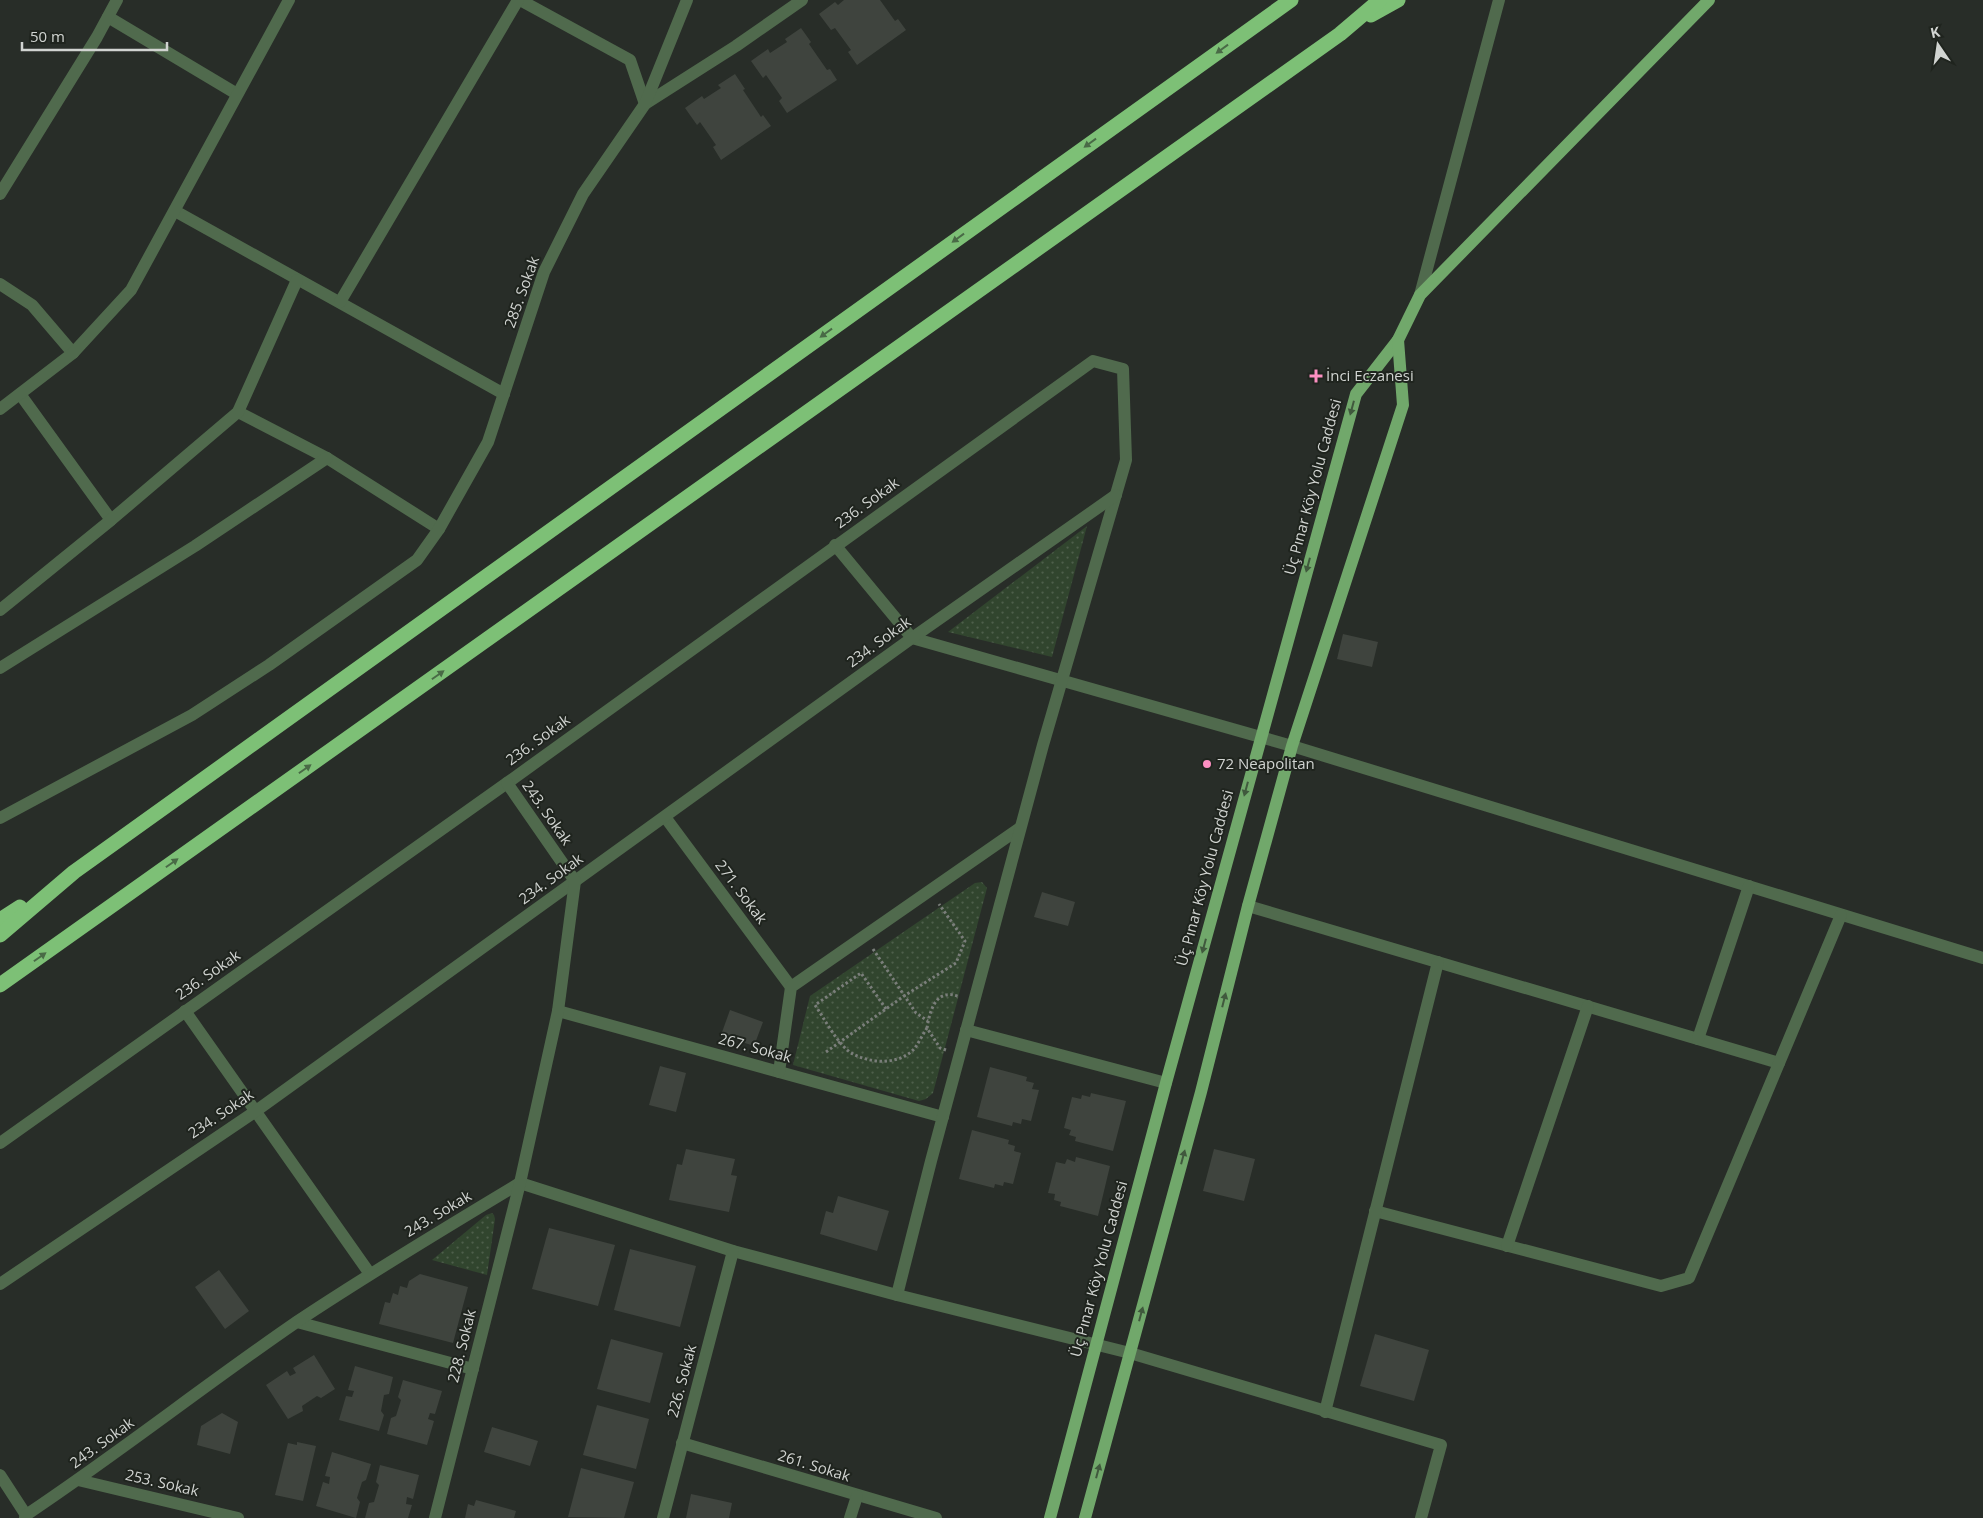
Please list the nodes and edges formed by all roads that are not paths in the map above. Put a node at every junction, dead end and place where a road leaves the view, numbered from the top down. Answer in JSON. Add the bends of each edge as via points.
{"nodes":[{"id":1,"x":117,"y":0,"type":"edge"},
{"id":2,"x":289,"y":0,"type":"edge"},
{"id":3,"x":519,"y":0,"type":"edge"},
{"id":4,"x":687,"y":0,"type":"edge"},
{"id":5,"x":802,"y":0,"type":"edge"},
{"id":6,"x":1279,"y":0,"type":"edge"},
{"id":7,"x":1290,"y":0,"type":"edge"},
{"id":8,"x":1380,"y":0,"type":"edge"},
{"id":9,"x":1398,"y":0,"type":"edge"},
{"id":10,"x":1499,"y":0,"type":"edge"},
{"id":11,"x":1709,"y":0,"type":"edge"},
{"id":12,"x":108,"y":17,"type":"junction"},
{"id":13,"x":1340,"y":34,"type":"junction"},
{"id":14,"x":1242,"y":35,"type":"junction"},
{"id":15,"x":237,"y":94,"type":"junction"},
{"id":16,"x":646,"y":104,"type":"junction"},
{"id":17,"x":0,"y":194,"type":"edge"},
{"id":18,"x":175,"y":210,"type":"junction"},
{"id":19,"x":297,"y":280,"type":"junction"},
{"id":20,"x":0,"y":284,"type":"edge"},
{"id":21,"x":1420,"y":295,"type":"junction"},
{"id":22,"x":340,"y":302,"type":"junction"},
{"id":23,"x":1398,"y":340,"type":"junction"},
{"id":24,"x":73,"y":353,"type":"junction"},
{"id":25,"x":20,"y":394,"type":"junction"},
{"id":26,"x":504,"y":394,"type":"junction"},
{"id":27,"x":0,"y":409,"type":"edge"},
{"id":28,"x":238,"y":412,"type":"junction"},
{"id":29,"x":327,"y":458,"type":"junction"},
{"id":30,"x":1116,"y":495,"type":"junction"},
{"id":31,"x":111,"y":520,"type":"junction"},
{"id":32,"x":440,"y":529,"type":"junction"},
{"id":33,"x":835,"y":545,"type":"junction"},
{"id":34,"x":0,"y":610,"type":"edge"},
{"id":35,"x":912,"y":638,"type":"junction"},
{"id":36,"x":0,"y":668,"type":"edge"},
{"id":37,"x":1062,"y":680,"type":"junction"},
{"id":38,"x":1261,"y":737,"type":"junction"},
{"id":39,"x":1292,"y":746,"type":"junction"},
{"id":40,"x":506,"y":783,"type":"junction"},
{"id":41,"x":665,"y":817,"type":"junction"},
{"id":42,"x":0,"y":818,"type":"edge"},
{"id":43,"x":1020,"y":828,"type":"junction"},
{"id":44,"x":74,"y":872,"type":"junction"},
{"id":45,"x":575,"y":881,"type":"junction"},
{"id":46,"x":1749,"y":886,"type":"junction"},
{"id":47,"x":1248,"y":906,"type":"junction"},
{"id":48,"x":1841,"y":915,"type":"junction"},
{"id":49,"x":0,"y":920,"type":"edge"},
{"id":50,"x":0,"y":935,"type":"edge"},
{"id":51,"x":1983,"y":958,"type":"edge"},
{"id":52,"x":1438,"y":962,"type":"junction"},
{"id":53,"x":0,"y":985,"type":"edge"},
{"id":54,"x":791,"y":987,"type":"junction"},
{"id":55,"x":1588,"y":1006,"type":"junction"},
{"id":56,"x":185,"y":1011,"type":"junction"},
{"id":57,"x":558,"y":1011,"type":"junction"},
{"id":58,"x":966,"y":1030,"type":"junction"},
{"id":59,"x":1698,"y":1039,"type":"junction"},
{"id":60,"x":1779,"y":1063,"type":"junction"},
{"id":61,"x":779,"y":1072,"type":"junction"},
{"id":62,"x":1166,"y":1083,"type":"junction"},
{"id":63,"x":256,"y":1111,"type":"junction"},
{"id":64,"x":943,"y":1117,"type":"junction"},
{"id":65,"x":0,"y":1143,"type":"edge"},
{"id":66,"x":520,"y":1183,"type":"junction"},
{"id":67,"x":1375,"y":1211,"type":"junction"},
{"id":68,"x":1507,"y":1246,"type":"junction"},
{"id":69,"x":733,"y":1252,"type":"junction"},
{"id":70,"x":370,"y":1274,"type":"junction"},
{"id":71,"x":0,"y":1284,"type":"edge"},
{"id":72,"x":897,"y":1295,"type":"junction"},
{"id":73,"x":297,"y":1322,"type":"junction"},
{"id":74,"x":1096,"y":1345,"type":"junction"},
{"id":75,"x":1130,"y":1353,"type":"junction"},
{"id":76,"x":473,"y":1369,"type":"junction"},
{"id":77,"x":1325,"y":1412,"type":"junction"},
{"id":78,"x":682,"y":1444,"type":"junction"},
{"id":79,"x":0,"y":1475,"type":"edge"},
{"id":80,"x":78,"y":1480,"type":"junction"},
{"id":81,"x":856,"y":1496,"type":"junction"},
{"id":82,"x":26,"y":1516,"type":"edge"},
{"id":83,"x":238,"y":1518,"type":"edge"},
{"id":84,"x":435,"y":1518,"type":"edge"},
{"id":85,"x":663,"y":1518,"type":"edge"},
{"id":86,"x":850,"y":1518,"type":"edge"},
{"id":87,"x":936,"y":1518,"type":"edge"},
{"id":88,"x":1050,"y":1518,"type":"edge"},
{"id":89,"x":1085,"y":1518,"type":"edge"},
{"id":90,"x":1421,"y":1518,"type":"edge"}],
"edges":[{"from":1,"to":12,"type":"street"},
{"from":2,"to":15,"type":"street"},
{"from":3,"to":16,"type":"street","via":[[630,60]]},
{"from":3,"to":22,"type":"street"},
{"from":4,"to":16,"type":"street","name":"285. Sokak"},
{"from":5,"to":16,"type":"street"},
{"from":6,"to":14,"type":"highway"},
{"from":7,"to":14,"type":"highway"},
{"from":8,"to":13,"type":"highway"},
{"from":9,"to":13,"type":"highway"},
{"from":10,"to":21,"type":"street"},
{"from":11,"to":21,"type":"main road","name":"Üç Pınar Köy Yolu Caddesi"},
{"from":12,"to":15,"type":"street"},
{"from":12,"to":17,"type":"street"},
{"from":53,"to":13,"type":"highway","one_way":true},
{"from":14,"to":44,"type":"highway","one_way":true},
{"from":15,"to":18,"type":"street"},
{"from":16,"to":26,"type":"street","name":"285. Sokak","via":[[583,194],[548,264]]},
{"from":18,"to":19,"type":"street"},
{"from":18,"to":24,"type":"street","via":[[131,290]]},
{"from":19,"to":22,"type":"street"},
{"from":19,"to":28,"type":"street"},
{"from":20,"to":24,"type":"street","via":[[32,305]]},
{"from":21,"to":23,"type":"main road","name":"Üç Pınar Köy Yolu Caddesi"},
{"from":22,"to":26,"type":"street"},
{"from":23,"to":38,"type":"main road","name":"Üç Pınar Köy Yolu Caddesi","one_way":true,"via":[[1356,394]]},
{"from":23,"to":39,"type":"main road","via":[[1403,405]]},
{"from":24,"to":25,"type":"street"},
{"from":25,"to":27,"type":"street"},
{"from":25,"to":31,"type":"street"},
{"from":26,"to":32,"type":"street","name":"285. Sokak","via":[[488,442]]},
{"from":28,"to":29,"type":"street"},
{"from":28,"to":31,"type":"street"},
{"from":29,"to":32,"type":"street"},
{"from":29,"to":36,"type":"street","via":[[195,546]]},
{"from":30,"to":33,"type":"street","name":"236. Sokak","via":[[1126,460],[1123,369],[1093,361]]},
{"from":30,"to":35,"type":"street","name":"234. Sokak"},
{"from":30,"to":37,"type":"street"},
{"from":31,"to":34,"type":"street"},
{"from":32,"to":42,"type":"street","name":"285. Sokak","via":[[417,560],[269,665],[192,714]]},
{"from":33,"to":35,"type":"street"},
{"from":33,"to":40,"type":"street","name":"236. Sokak"},
{"from":35,"to":37,"type":"street"},
{"from":35,"to":41,"type":"street","name":"234. Sokak"},
{"from":37,"to":38,"type":"street"},
{"from":37,"to":43,"type":"street"},
{"from":38,"to":39,"type":"street"},
{"from":38,"to":62,"type":"main road","name":"Üç Pınar Köy Yolu Caddesi","one_way":true},
{"from":39,"to":46,"type":"street"},
{"from":39,"to":47,"type":"main road"},
{"from":40,"to":45,"type":"street","name":"243. Sokak"},
{"from":40,"to":56,"type":"street","name":"236. Sokak"},
{"from":41,"to":45,"type":"street","name":"234. Sokak"},
{"from":41,"to":54,"type":"street","name":"271. Sokak"},
{"from":43,"to":54,"type":"street"},
{"from":43,"to":58,"type":"street"},
{"from":44,"to":49,"type":"highway"},
{"from":44,"to":50,"type":"highway"},
{"from":45,"to":57,"type":"street"},
{"from":45,"to":63,"type":"street","name":"234. Sokak"},
{"from":46,"to":48,"type":"street"},
{"from":46,"to":59,"type":"street"},
{"from":47,"to":52,"type":"street"},
{"from":75,"to":47,"type":"main road","one_way":true},
{"from":48,"to":51,"type":"street"},
{"from":48,"to":60,"type":"street"},
{"from":52,"to":55,"type":"street"},
{"from":52,"to":67,"type":"street"},
{"from":54,"to":61,"type":"street"},
{"from":55,"to":59,"type":"street"},
{"from":55,"to":68,"type":"street"},
{"from":56,"to":63,"type":"street"},
{"from":56,"to":65,"type":"street","name":"236. Sokak"},
{"from":57,"to":61,"type":"street","name":"267. Sokak"},
{"from":57,"to":66,"type":"street"},
{"from":58,"to":62,"type":"street"},
{"from":58,"to":64,"type":"street"},
{"from":59,"to":60,"type":"street"},
{"from":60,"to":68,"type":"street","via":[[1689,1278],[1661,1286]]},
{"from":61,"to":64,"type":"street","name":"267. Sokak"},
{"from":62,"to":74,"type":"main road","name":"Üç Pınar Köy Yolu Caddesi"},
{"from":63,"to":70,"type":"street"},
{"from":63,"to":71,"type":"street","name":"234. Sokak"},
{"from":64,"to":72,"type":"street"},
{"from":66,"to":69,"type":"street"},
{"from":66,"to":70,"type":"street","name":"243. Sokak"},
{"from":66,"to":76,"type":"street","name":"228. Sokak"},
{"from":67,"to":68,"type":"street"},
{"from":67,"to":77,"type":"street"},
{"from":69,"to":72,"type":"street"},
{"from":69,"to":78,"type":"street","name":"226. Sokak"},
{"from":70,"to":73,"type":"street","name":"243. Sokak"},
{"from":72,"to":74,"type":"street"},
{"from":73,"to":76,"type":"street"},
{"from":73,"to":80,"type":"street","name":"243. Sokak"},
{"from":74,"to":75,"type":"street"},
{"from":74,"to":88,"type":"main road","name":"Üç Pınar Köy Yolu Caddesi"},
{"from":75,"to":77,"type":"street"},
{"from":89,"to":75,"type":"main road","one_way":true},
{"from":76,"to":84,"type":"street","name":"228. Sokak"},
{"from":77,"to":90,"type":"street","via":[[1441,1445]]},
{"from":78,"to":81,"type":"street","name":"261. Sokak"},
{"from":78,"to":85,"type":"street","name":"226. Sokak"},
{"from":79,"to":82,"type":"street"},
{"from":80,"to":82,"type":"street","name":"243. Sokak"},
{"from":80,"to":83,"type":"street","name":"253. Sokak"},
{"from":81,"to":86,"type":"street"},
{"from":81,"to":87,"type":"street","name":"261. Sokak"}]}
